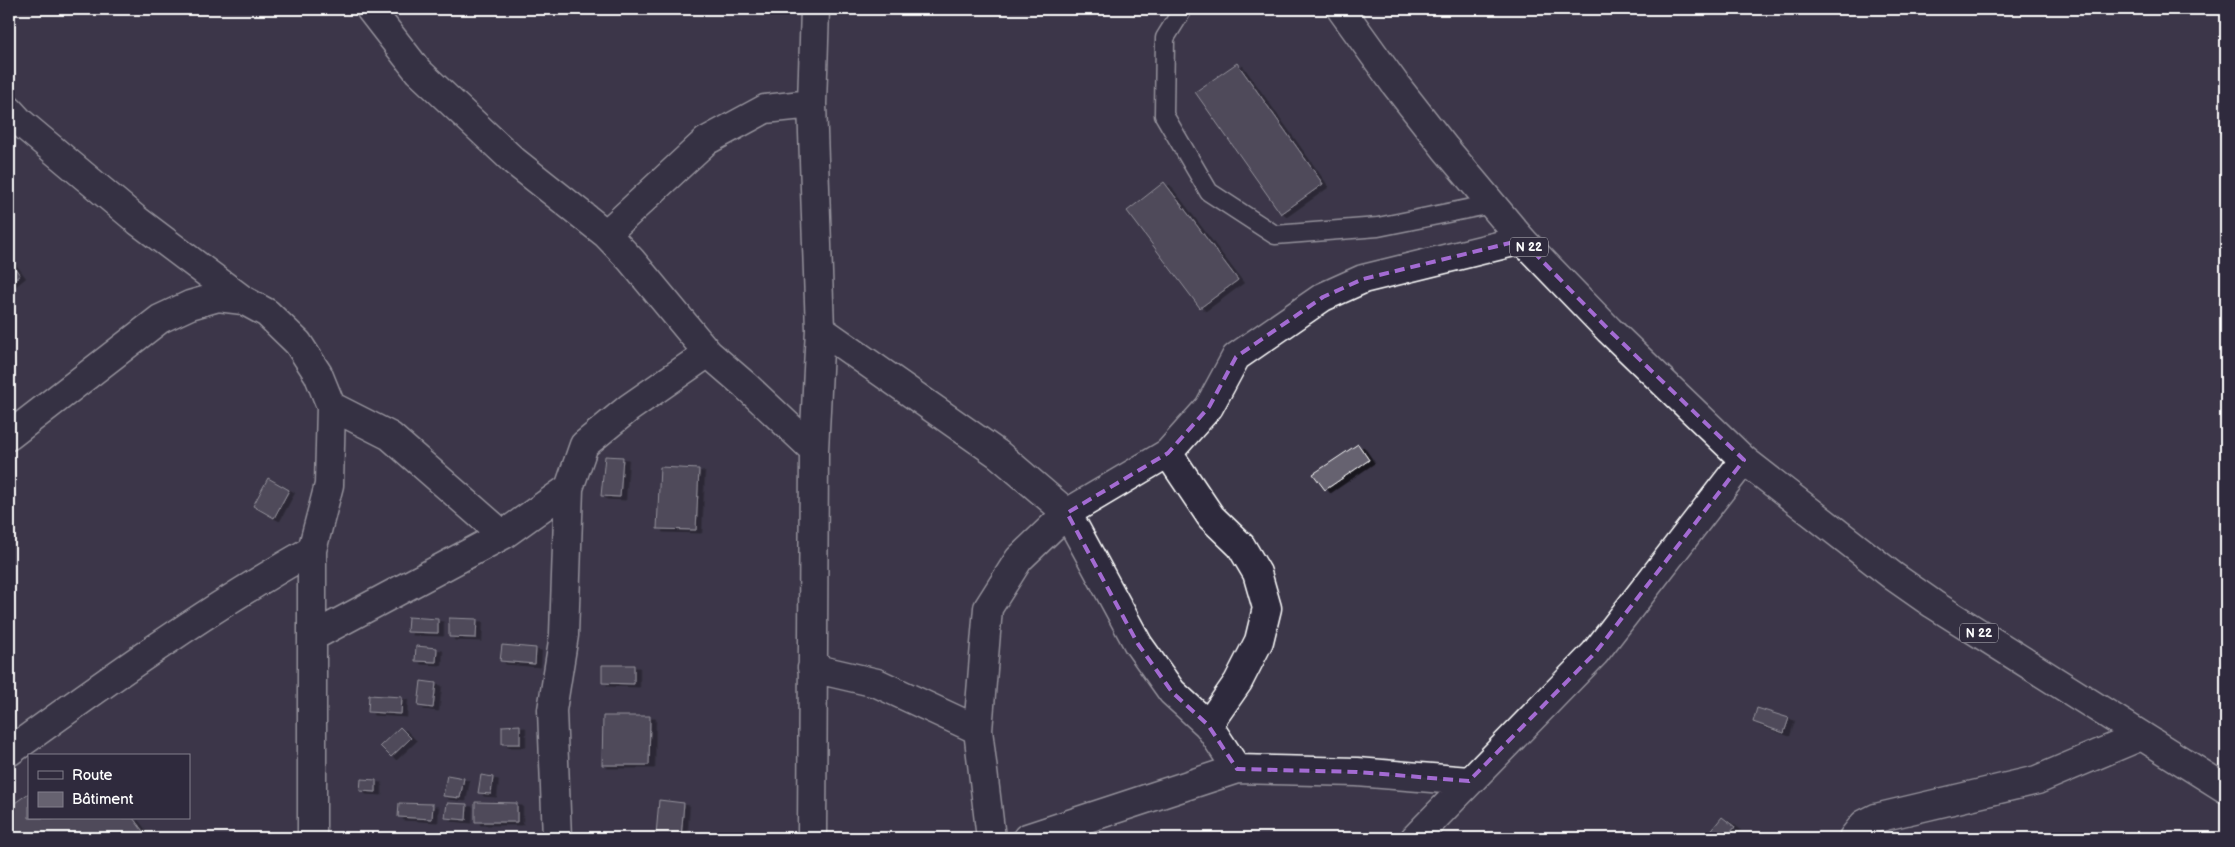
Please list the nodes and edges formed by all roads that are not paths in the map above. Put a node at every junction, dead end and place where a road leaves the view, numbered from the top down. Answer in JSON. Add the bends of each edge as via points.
{"nodes":[{"id":1,"x":370,"y":9,"type":"edge"},
{"id":2,"x":815,"y":9,"type":"edge"},
{"id":3,"x":1183,"y":9,"type":"edge"},
{"id":4,"x":1341,"y":9,"type":"edge"},
{"id":5,"x":812,"y":104,"type":"junction"},
{"id":6,"x":13,"y":121,"type":"edge"},
{"id":7,"x":1492,"y":204,"type":"junction"},
{"id":8,"x":606,"y":234,"type":"junction"},
{"id":9,"x":1522,"y":240,"type":"junction"},
{"id":10,"x":243,"y":300,"type":"junction"},
{"id":11,"x":820,"y":329,"type":"junction"},
{"id":12,"x":708,"y":353,"type":"junction"},
{"id":13,"x":331,"y":406,"type":"junction"},
{"id":14,"x":9,"y":436,"type":"edge"},
{"id":15,"x":814,"y":450,"type":"junction"},
{"id":16,"x":1168,"y":453,"type":"junction"},
{"id":17,"x":1744,"y":460,"type":"junction"},
{"id":18,"x":569,"y":488,"type":"junction"},
{"id":19,"x":1067,"y":512,"type":"junction"},
{"id":20,"x":503,"y":535,"type":"junction"},
{"id":21,"x":312,"y":550,"type":"junction"},
{"id":22,"x":312,"y":637,"type":"junction"},
{"id":23,"x":812,"y":668,"type":"junction"},
{"id":24,"x":1208,"y":725,"type":"junction"},
{"id":25,"x":978,"y":730,"type":"junction"},
{"id":26,"x":2141,"y":736,"type":"junction"},
{"id":27,"x":9,"y":752,"type":"edge"},
{"id":28,"x":1238,"y":769,"type":"junction"},
{"id":29,"x":1468,"y":781,"type":"junction"},
{"id":30,"x":2226,"y":789,"type":"edge"},
{"id":31,"x":312,"y":838,"type":"edge"},
{"id":32,"x":557,"y":838,"type":"edge"},
{"id":33,"x":812,"y":838,"type":"edge"},
{"id":34,"x":991,"y":838,"type":"edge"},
{"id":35,"x":1027,"y":838,"type":"edge"},
{"id":36,"x":1415,"y":838,"type":"edge"},
{"id":37,"x":1854,"y":838,"type":"edge"}],
"edges":[{"from":1,"to":8,"type":"street","via":[[418,71],[514,161]]},
{"from":2,"to":5,"type":"street"},
{"from":3,"to":7,"type":"lane","via":[[1165,38],[1164,115],[1209,192],[1276,235],[1378,227]]},
{"from":4,"to":7,"type":"street","number":"N 22","via":[[1395,84]]},
{"from":5,"to":8,"type":"street","via":[[765,109],[706,141]]},
{"from":5,"to":11,"type":"street"},
{"from":6,"to":10,"type":"street","via":[[138,222]]},
{"from":7,"to":9,"type":"street","number":"N 22"},
{"from":8,"to":12,"type":"street"},
{"from":9,"to":16,"type":"street","via":[[1363,279],[1323,297],[1236,357],[1209,407]]},
{"from":9,"to":17,"type":"street","number":"N 22","via":[[1609,330]]},
{"from":10,"to":13,"type":"street","via":[[267,313],[298,343],[318,374]]},
{"from":10,"to":14,"type":"street","via":[[218,297],[160,319]]},
{"from":11,"to":15,"type":"street"},
{"from":11,"to":19,"type":"street","via":[[998,454]]},
{"from":12,"to":15,"type":"street"},
{"from":12,"to":18,"type":"street","via":[[629,408],[584,445]]},
{"from":13,"to":20,"type":"street","via":[[390,436]]},
{"from":13,"to":21,"type":"street","via":[[329,484]]},
{"from":15,"to":23,"type":"street"},
{"from":16,"to":19,"type":"street"},
{"from":16,"to":24,"type":"street","via":[[1211,517],[1241,546],[1257,574],[1267,608],[1259,641],[1238,682]]},
{"from":17,"to":26,"type":"street","number":"N 22","via":[[1933,604]]},
{"from":17,"to":29,"type":"street","via":[[1595,653]]},
{"from":18,"to":20,"type":"street"},
{"from":18,"to":32,"type":"street","via":[[564,635],[552,710]]},
{"from":19,"to":24,"type":"street","via":[[1138,644],[1172,692]]},
{"from":19,"to":25,"type":"street","via":[[1019,559],[988,608]]},
{"from":20,"to":22,"type":"street"},
{"from":21,"to":22,"type":"street"},
{"from":21,"to":27,"type":"street","via":[[245,588],[126,667]]},
{"from":22,"to":31,"type":"street"},
{"from":23,"to":25,"type":"street","via":[[877,684]]},
{"from":23,"to":33,"type":"street"},
{"from":24,"to":28,"type":"street"},
{"from":25,"to":34,"type":"street"},
{"from":26,"to":30,"type":"street","number":"N 22"},
{"from":26,"to":37,"type":"street","via":[[2037,780],[1876,818],[1864,824]]},
{"from":28,"to":29,"type":"street","via":[[1357,772]]},
{"from":28,"to":35,"type":"street"},
{"from":29,"to":36,"type":"street"}]}
